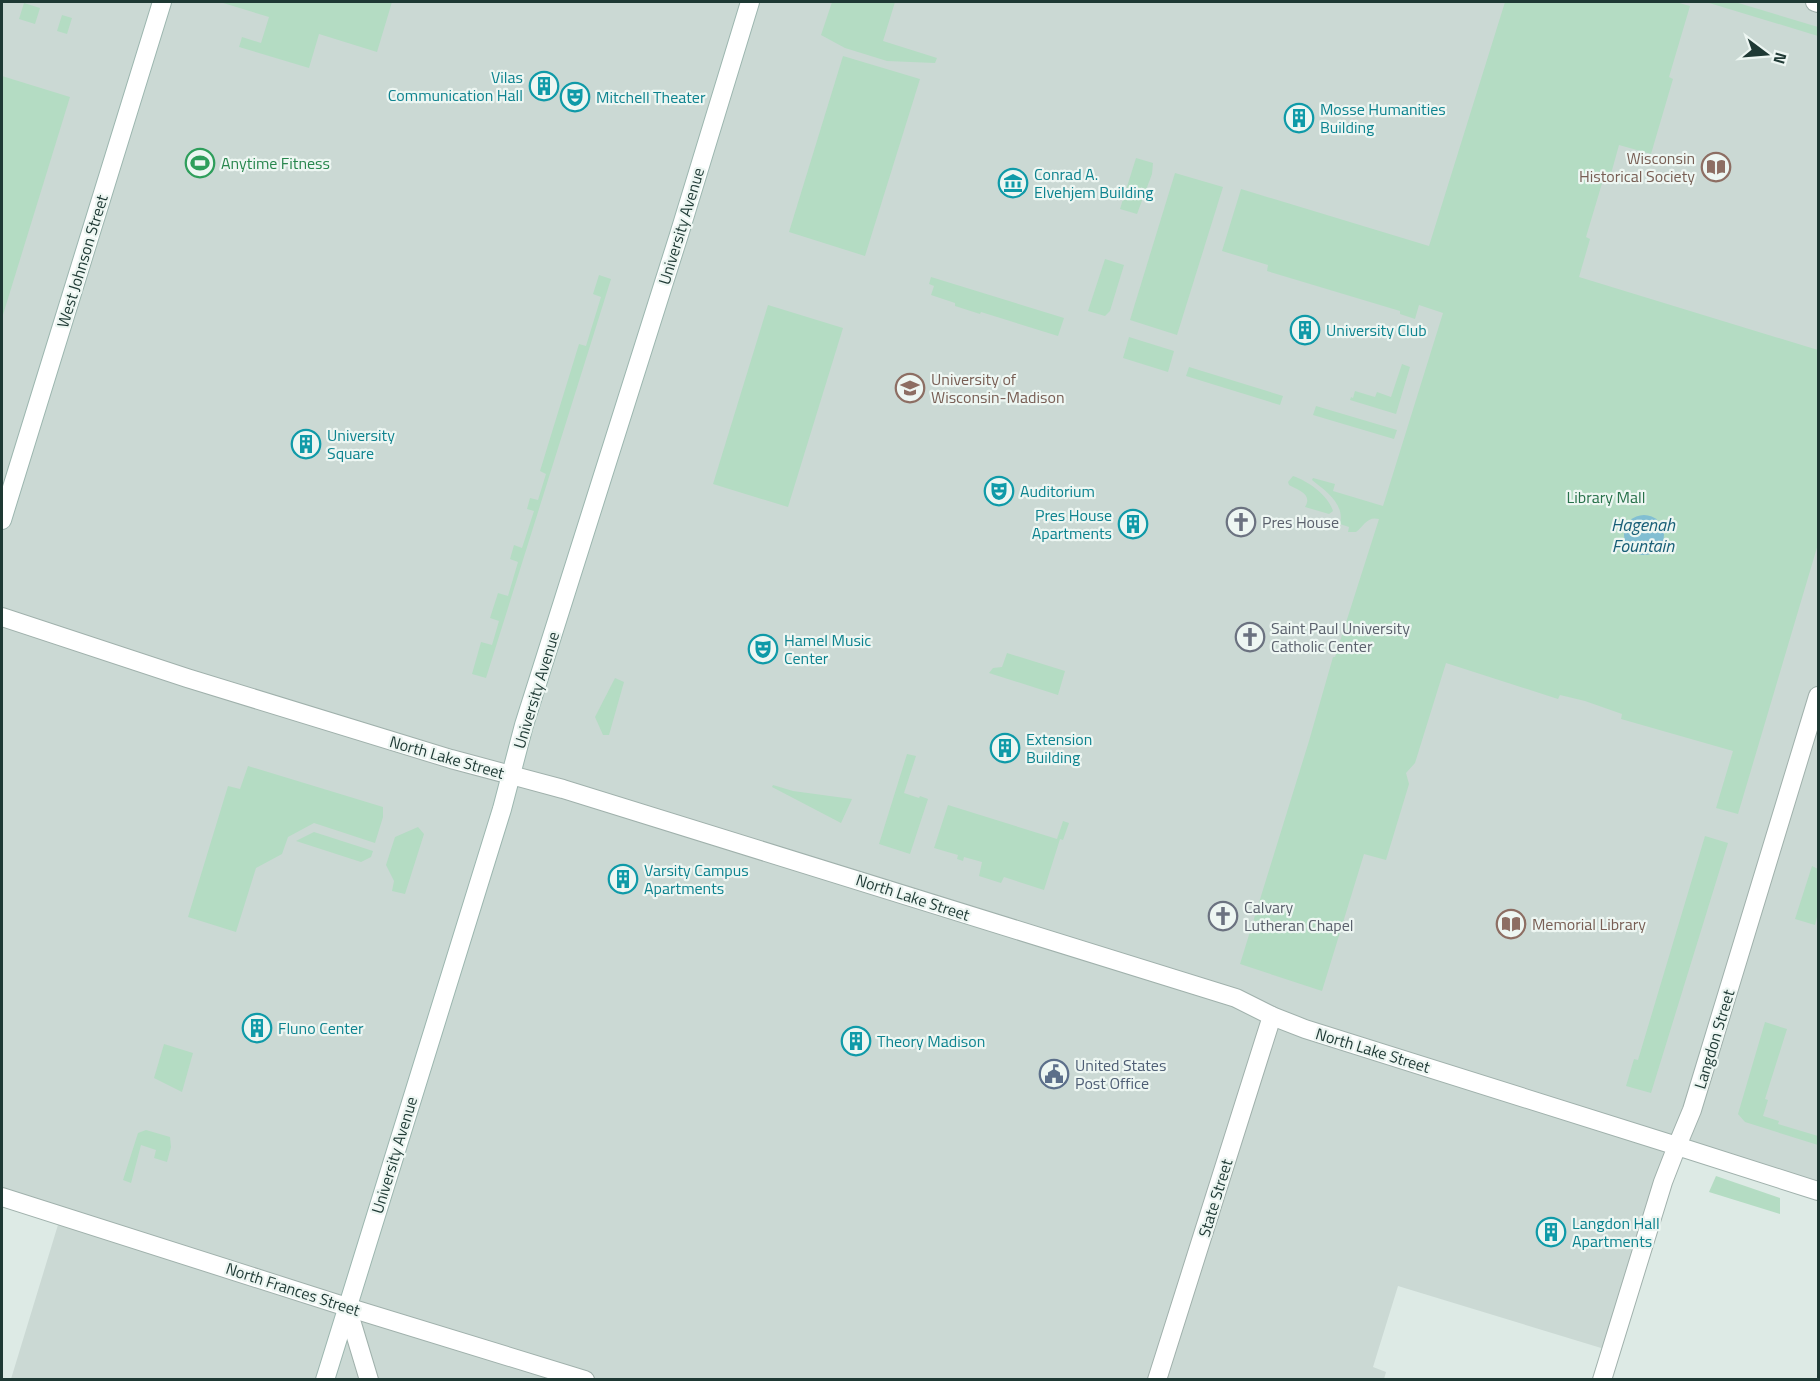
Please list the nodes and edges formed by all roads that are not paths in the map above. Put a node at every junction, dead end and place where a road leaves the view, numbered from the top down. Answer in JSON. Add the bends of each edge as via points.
{"nodes":[{"id":1,"x":162,"y":2,"type":"edge"},
{"id":2,"x":750,"y":2,"type":"edge"},
{"id":3,"x":2,"y":520,"type":"edge"},
{"id":4,"x":2,"y":617,"type":"edge"},
{"id":5,"x":1818,"y":696,"type":"edge"},
{"id":6,"x":512,"y":775,"type":"junction"},
{"id":7,"x":1272,"y":1016,"type":"junction"},
{"id":8,"x":1677,"y":1146,"type":"junction"},
{"id":9,"x":1818,"y":1191,"type":"edge"},
{"id":10,"x":2,"y":1197,"type":"edge"},
{"id":11,"x":347,"y":1307,"type":"junction"},
{"id":12,"x":325,"y":1380,"type":"edge"},
{"id":13,"x":369,"y":1380,"type":"edge"},
{"id":14,"x":585,"y":1380,"type":"edge"},
{"id":15,"x":1157,"y":1380,"type":"edge"},
{"id":16,"x":1602,"y":1380,"type":"edge"}],
"edges":[{"from":1,"to":3,"type":"street","name":"West Johnson Street"},
{"from":2,"to":6,"type":"street","name":"University Avenue"},
{"from":4,"to":6,"type":"street","name":"North Lake Street","via":[[187,678]]},
{"from":5,"to":8,"type":"street","name":"Langdon Street","via":[[1692,1110]]},
{"from":6,"to":7,"type":"street","name":"North Lake Street","via":[[1202,987]]},
{"from":6,"to":11,"type":"street","name":"University Avenue"},
{"from":7,"to":8,"type":"street","name":"North Lake Street"},
{"from":7,"to":15,"type":"street","name":"State Street"},
{"from":8,"to":9,"type":"street","name":"North Lake Street"},
{"from":8,"to":16,"type":"street","name":"Langdon Street"},
{"from":10,"to":11,"type":"street","name":"North Frances Street"},
{"from":11,"to":12,"type":"street","name":"University Avenue"},
{"from":11,"to":13,"type":"street"},
{"from":11,"to":14,"type":"street","name":"North Frances Street"}]}
